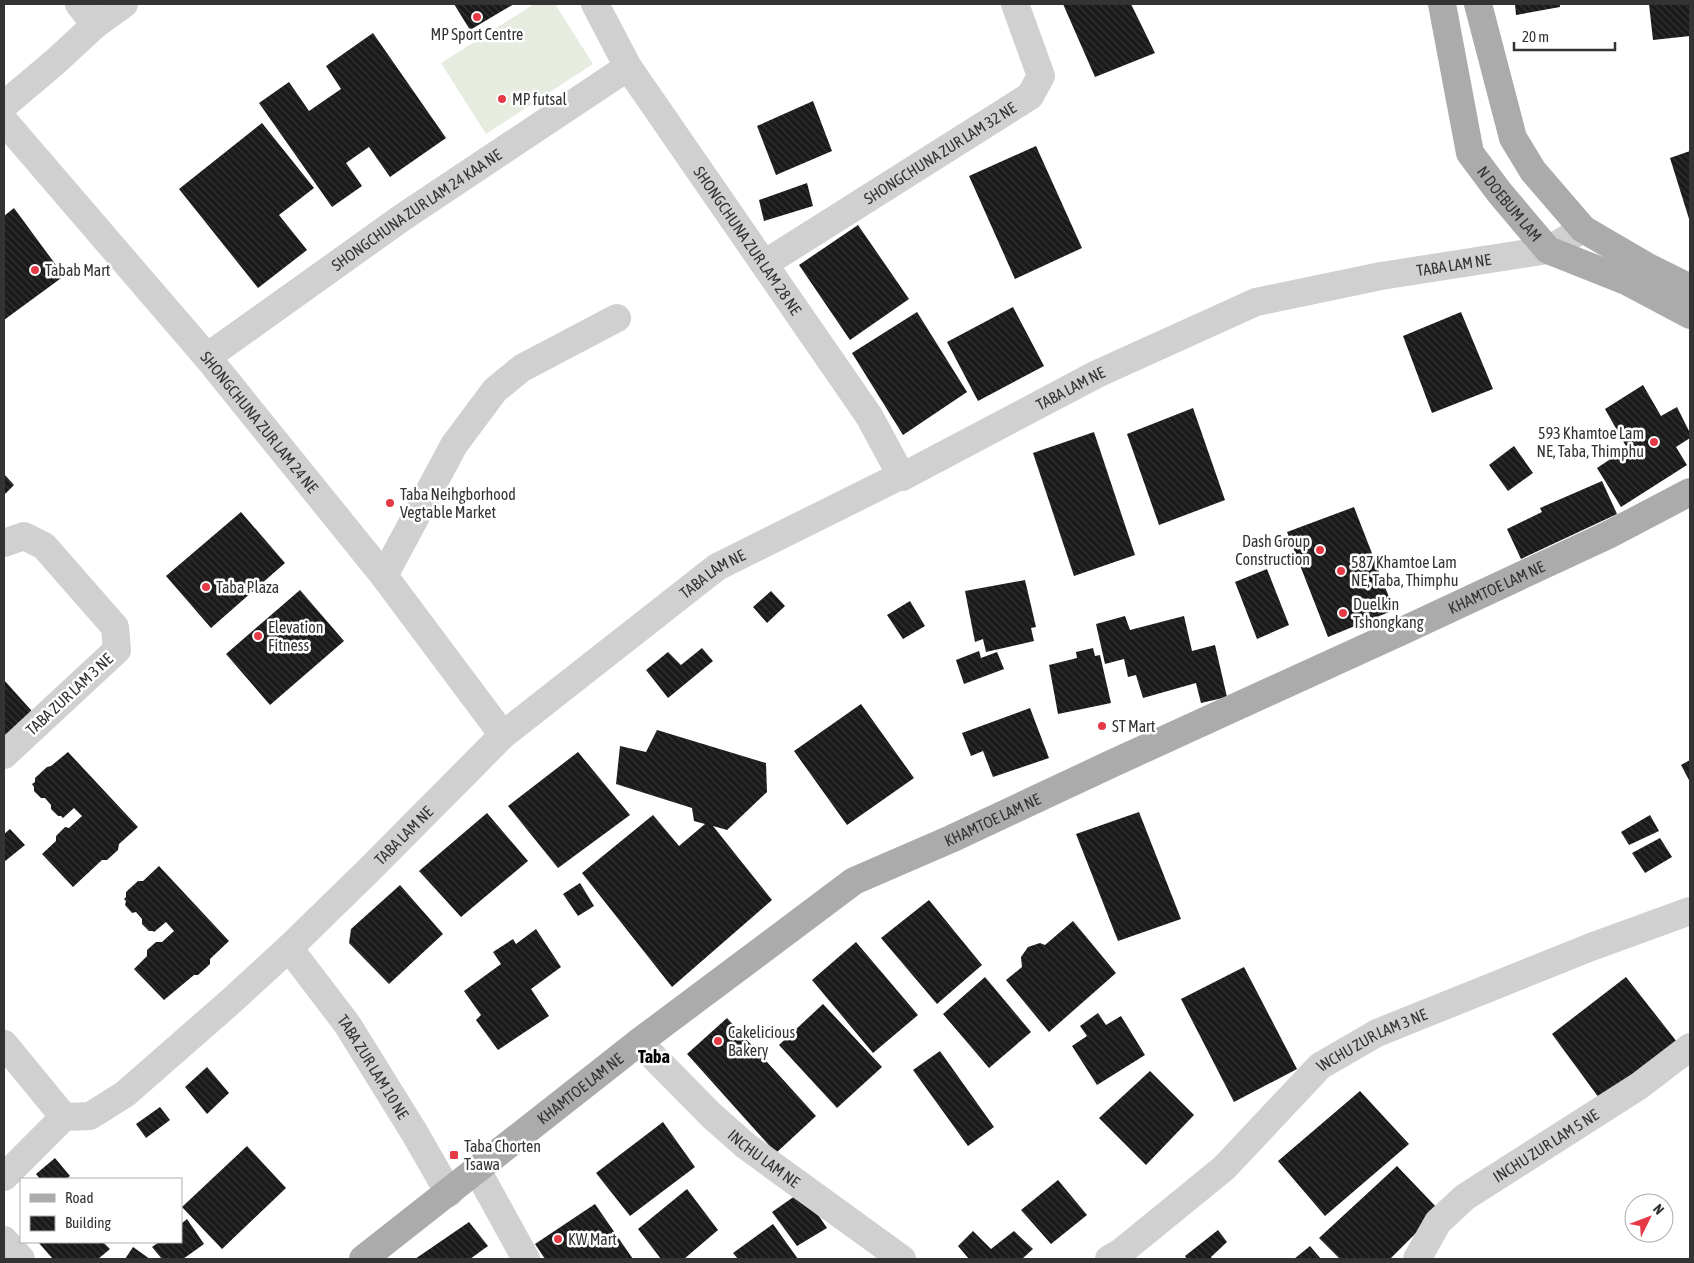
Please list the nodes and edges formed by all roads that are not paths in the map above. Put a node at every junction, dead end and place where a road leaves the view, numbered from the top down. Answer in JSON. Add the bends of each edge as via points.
{"nodes":[{"id":1,"x":124,"y":4,"type":"edge"},
{"id":2,"x":595,"y":4,"type":"edge"},
{"id":3,"x":1015,"y":4,"type":"edge"},
{"id":4,"x":1442,"y":4,"type":"edge"},
{"id":5,"x":1478,"y":4,"type":"edge"},
{"id":6,"x":87,"y":14,"type":"edge"},
{"id":7,"x":628,"y":67,"type":"junction"},
{"id":8,"x":4,"y":105,"type":"edge"},
{"id":9,"x":4,"y":121,"type":"edge"},
{"id":10,"x":1583,"y":229,"type":"junction"},
{"id":11,"x":1548,"y":250,"type":"junction"},
{"id":12,"x":764,"y":264,"type":"junction"},
{"id":13,"x":1690,"y":288,"type":"edge"},
{"id":14,"x":1690,"y":315,"type":"edge"},
{"id":15,"x":617,"y":318,"type":"dead end"},
{"id":16,"x":207,"y":357,"type":"junction"},
{"id":17,"x":902,"y":477,"type":"junction"},
{"id":18,"x":1690,"y":492,"type":"edge"},
{"id":19,"x":4,"y":543,"type":"edge"},
{"id":20,"x":384,"y":576,"type":"junction"},
{"id":21,"x":503,"y":735,"type":"junction"},
{"id":22,"x":4,"y":755,"type":"edge"},
{"id":23,"x":1690,"y":912,"type":"edge"},
{"id":24,"x":289,"y":948,"type":"junction"},
{"id":25,"x":639,"y":1042,"type":"junction"},
{"id":26,"x":4,"y":1044,"type":"edge"},
{"id":27,"x":1690,"y":1047,"type":"edge"},
{"id":28,"x":64,"y":1117,"type":"junction"},
{"id":29,"x":477,"y":1170,"type":"junction"},
{"id":30,"x":4,"y":1177,"type":"edge"},
{"id":31,"x":449,"y":1193,"type":"junction"},
{"id":32,"x":4,"y":1240,"type":"edge"},
{"id":33,"x":21,"y":1259,"type":"edge"},
{"id":34,"x":364,"y":1259,"type":"edge"},
{"id":35,"x":526,"y":1259,"type":"edge"},
{"id":36,"x":902,"y":1259,"type":"edge"},
{"id":37,"x":1109,"y":1259,"type":"edge"},
{"id":38,"x":1418,"y":1259,"type":"edge"}],
"edges":[{"from":1,"to":6,"type":"street"},
{"from":2,"to":7,"type":"street","name":"SHONGCHUNA ZUR LAM 28 NE"},
{"from":3,"to":12,"type":"street","name":"SHONGCHUNA ZUR LAM 32 NE","via":[[1041,76],[1030,96]]},
{"from":4,"to":11,"type":"main road","name":"N DOEBUM LAM","via":[[1470,153]]},
{"from":5,"to":10,"type":"main road","via":[[1513,138],[1533,171]]},
{"from":6,"to":8,"type":"street","via":[[55,62]]},
{"from":7,"to":12,"type":"street","name":"SHONGCHUNA ZUR LAM 28 NE"},
{"from":7,"to":16,"type":"street","name":"SHONGCHUNA ZUR LAM 24 KAA NE","via":[[403,216]]},
{"from":9,"to":16,"type":"street","name":"SHONGCHUNA ZUR LAM 24 NE"},
{"from":10,"to":11,"type":"street","name":"TABA LAM NE"},
{"from":10,"to":13,"type":"main road"},
{"from":11,"to":14,"type":"main road","name":"N DOEBUM LAM","via":[[1626,282]]},
{"from":11,"to":17,"type":"street","name":"TABA LAM NE","via":[[1381,276],[1256,302],[1097,374]]},
{"from":12,"to":17,"type":"street","name":"SHONGCHUNA ZUR LAM 28 NE","via":[[869,416]]},
{"from":15,"to":20,"type":"street","via":[[522,368],[495,390],[454,445]]},
{"from":16,"to":20,"type":"street","name":"SHONGCHUNA ZUR LAM 24 NE"},
{"from":17,"to":21,"type":"street","name":"TABA LAM NE","via":[[717,567]]},
{"from":18,"to":25,"type":"main road","name":"KHAMTOE LAM NE","via":[[1608,535],[1445,611],[854,881]]},
{"from":19,"to":22,"type":"street","name":"TABA ZUR LAM 3 NE","via":[[24,536],[44,546],[115,627],[117,650]]},
{"from":20,"to":21,"type":"street","name":"SHONGCHUNA ZUR LAM 24 NE"},
{"from":21,"to":24,"type":"street","name":"TABA LAM NE"},
{"from":23,"to":37,"type":"street","name":"INCHU ZUR LAM 3 NE","via":[[1591,946],[1377,1033],[1320,1066],[1224,1168],[1122,1252]]},
{"from":24,"to":28,"type":"street","name":"TABA LAM NE","via":[[125,1094],[90,1116]]},
{"from":24,"to":31,"type":"street","name":"TABA ZUR LAM 10 NE","via":[[346,1024]]},
{"from":25,"to":29,"type":"main road","name":"KHAMTOE LAM NE"},
{"from":25,"to":36,"type":"street","name":"INCHU LAM NE","via":[[746,1146]]},
{"from":26,"to":28,"type":"street"},
{"from":27,"to":38,"type":"street","name":"INCHU ZUR LAM 5 NE","via":[[1638,1086],[1465,1198],[1438,1222]]},
{"from":28,"to":30,"type":"street"},
{"from":29,"to":31,"type":"main road","name":"KHAMTOE LAM NE"},
{"from":29,"to":35,"type":"street"},
{"from":31,"to":34,"type":"main road","name":"KHAMTOE LAM NE"},
{"from":32,"to":33,"type":"street"}]}
